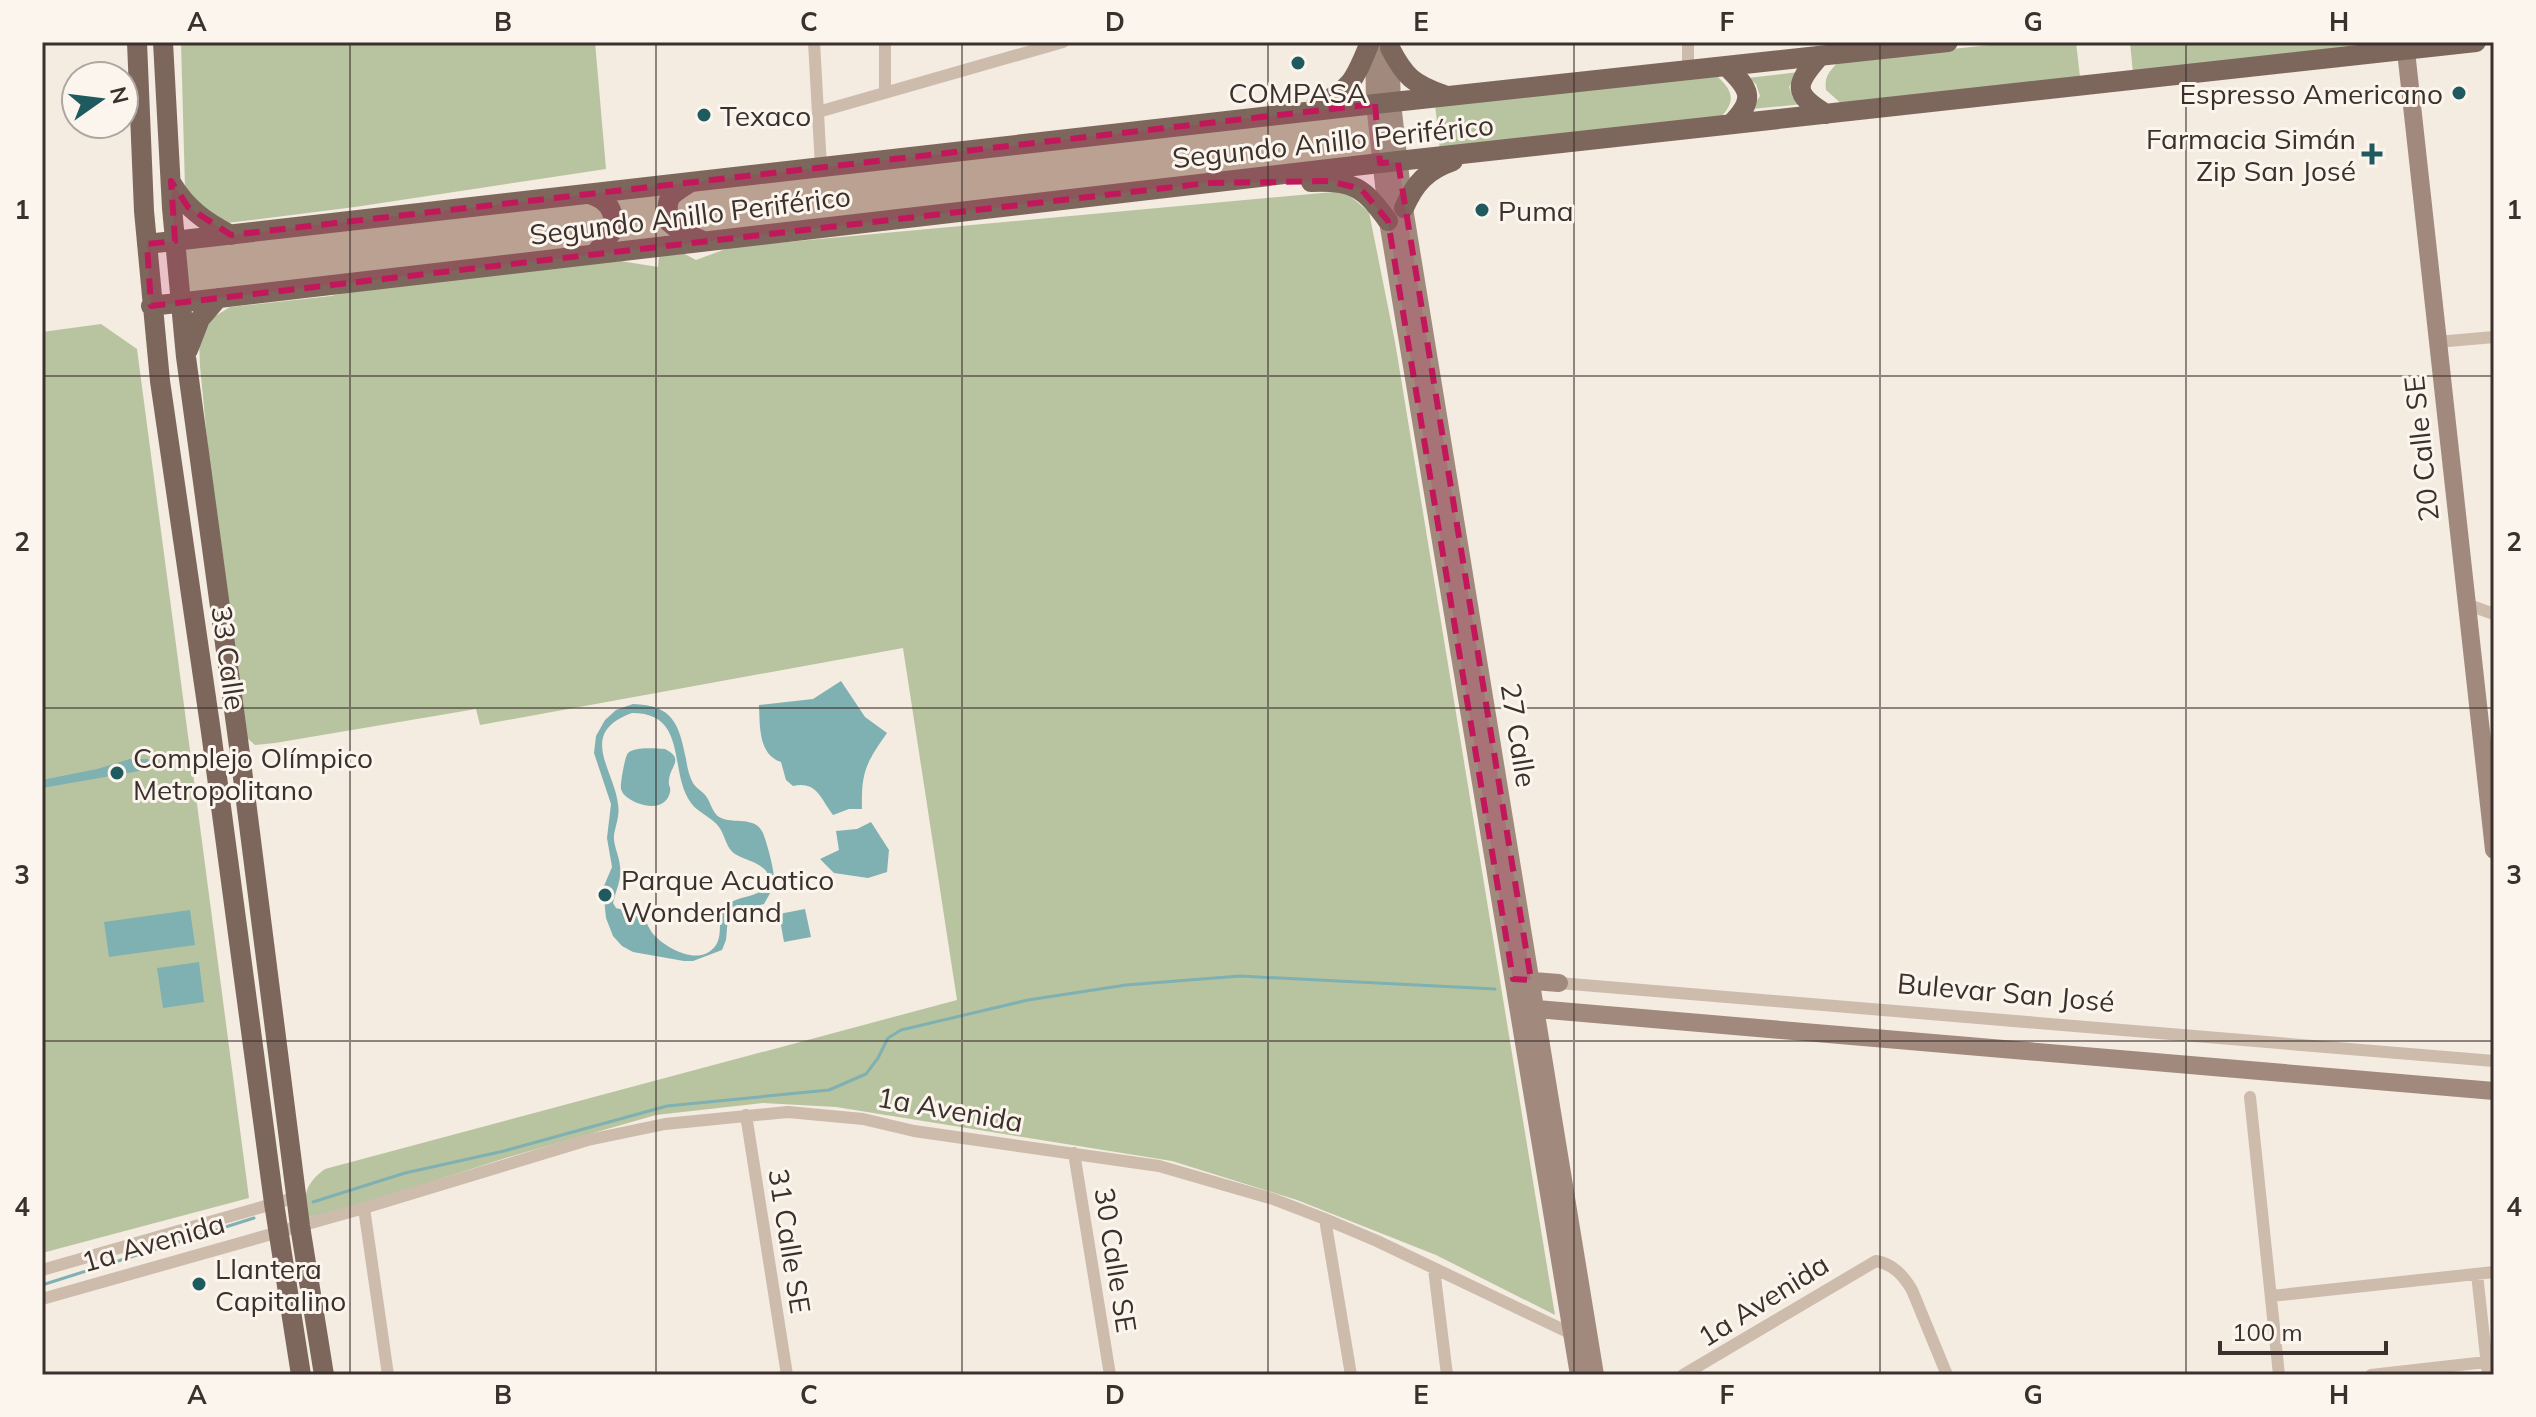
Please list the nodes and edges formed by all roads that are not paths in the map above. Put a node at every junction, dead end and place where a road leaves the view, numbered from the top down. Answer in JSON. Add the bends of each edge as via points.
{"nodes":[{"id":1,"x":137,"y":42,"type":"edge"},
{"id":2,"x":163,"y":42,"type":"edge"},
{"id":3,"x":814,"y":42,"type":"edge"},
{"id":4,"x":885,"y":42,"type":"edge"},
{"id":5,"x":1063,"y":42,"type":"edge"},
{"id":6,"x":1688,"y":42,"type":"edge"},
{"id":7,"x":1948,"y":42,"type":"edge"},
{"id":8,"x":2476,"y":42,"type":"edge"},
{"id":9,"x":1381,"y":44,"type":"edge"},
{"id":10,"x":2405,"y":46,"type":"edge"},
{"id":11,"x":1819,"y":57,"type":"junction"},
{"id":12,"x":1727,"y":67,"type":"junction"},
{"id":13,"x":1688,"y":71,"type":"junction"},
{"id":14,"x":885,"y":93,"type":"junction"},
{"id":15,"x":1452,"y":97,"type":"junction"},
{"id":16,"x":1383,"y":104,"type":"junction"},
{"id":17,"x":818,"y":112,"type":"junction"},
{"id":18,"x":1296,"y":113,"type":"junction"},
{"id":19,"x":1826,"y":114,"type":"junction"},
{"id":20,"x":1731,"y":124,"type":"junction"},
{"id":21,"x":1475,"y":153,"type":"junction"},
{"id":22,"x":1389,"y":162,"type":"junction"},
{"id":23,"x":821,"y":167,"type":"junction"},
{"id":24,"x":171,"y":181,"type":"junction"},
{"id":25,"x":691,"y":182,"type":"junction"},
{"id":26,"x":1208,"y":183,"type":"junction"},
{"id":27,"x":589,"y":194,"type":"junction"},
{"id":28,"x":1396,"y":215,"type":"junction"},
{"id":29,"x":231,"y":235,"type":"junction"},
{"id":30,"x":183,"y":240,"type":"junction"},
{"id":31,"x":703,"y":241,"type":"junction"},
{"id":32,"x":147,"y":244,"type":"junction"},
{"id":33,"x":595,"y":254,"type":"junction"},
{"id":34,"x":199,"y":300,"type":"junction"},
{"id":35,"x":151,"y":306,"type":"junction"},
{"id":36,"x":2494,"y":337,"type":"edge"},
{"id":37,"x":2437,"y":342,"type":"junction"},
{"id":38,"x":186,"y":357,"type":"junction"},
{"id":39,"x":2466,"y":604,"type":"junction"},
{"id":40,"x":2494,"y":614,"type":"edge"},
{"id":41,"x":211,"y":732,"type":"junction"},
{"id":42,"x":240,"y":754,"type":"junction"},
{"id":43,"x":2494,"y":850,"type":"edge"},
{"id":44,"x":1522,"y":980,"type":"junction"},
{"id":45,"x":1559,"y":983,"type":"joint"},
{"id":46,"x":1527,"y":1008,"type":"junction"},
{"id":47,"x":2494,"y":1061,"type":"edge"},
{"id":48,"x":2494,"y":1091,"type":"edge"},
{"id":49,"x":2250,"y":1097,"type":"dead end"},
{"id":50,"x":746,"y":1115,"type":"junction"},
{"id":51,"x":1074,"y":1153,"type":"junction"},
{"id":52,"x":297,"y":1197,"type":"junction"},
{"id":53,"x":274,"y":1203,"type":"junction"},
{"id":54,"x":364,"y":1208,"type":"junction"},
{"id":55,"x":1325,"y":1219,"type":"junction"},
{"id":56,"x":300,"y":1226,"type":"junction"},
{"id":57,"x":278,"y":1232,"type":"junction"},
{"id":58,"x":1434,"y":1269,"type":"junction"},
{"id":59,"x":42,"y":1270,"type":"edge"},
{"id":60,"x":2494,"y":1272,"type":"edge"},
{"id":61,"x":2477,"y":1274,"type":"junction"},
{"id":62,"x":2271,"y":1296,"type":"junction"},
{"id":63,"x":42,"y":1299,"type":"edge"},
{"id":64,"x":1572,"y":1334,"type":"junction"},
{"id":65,"x":2487,"y":1369,"type":"edge"},
{"id":66,"x":1691,"y":1373,"type":"edge"},
{"id":67,"x":301,"y":1375,"type":"edge"},
{"id":68,"x":324,"y":1375,"type":"edge"},
{"id":69,"x":388,"y":1375,"type":"edge"},
{"id":70,"x":787,"y":1375,"type":"edge"},
{"id":71,"x":1110,"y":1375,"type":"edge"},
{"id":72,"x":1351,"y":1375,"type":"edge"},
{"id":73,"x":1447,"y":1375,"type":"edge"},
{"id":74,"x":1579,"y":1375,"type":"edge"},
{"id":75,"x":1595,"y":1375,"type":"edge"},
{"id":76,"x":1947,"y":1375,"type":"edge"},
{"id":77,"x":2279,"y":1375,"type":"edge"},
{"id":78,"x":2371,"y":1375,"type":"edge"}],
"edges":[{"from":1,"to":32,"type":"main road","name":"33 Calle"},
{"from":2,"to":24,"type":"main road","name":"33 Calle"},
{"from":3,"to":17,"type":"street"},
{"from":4,"to":14,"type":"street"},
{"from":5,"to":14,"type":"street"},
{"from":6,"to":13,"type":"street"},
{"from":7,"to":11,"type":"main road","name":"Segundo Anillo Periférico"},
{"from":8,"to":10,"type":"main road","name":"Segundo Anillo Periférico"},
{"from":9,"to":15,"type":"main road","via":[[1411,80]]},
{"from":9,"to":16,"type":"street","name":"27 Calle"},
{"from":9,"to":18,"type":"main road","via":[[1343,92]]},
{"from":10,"to":19,"type":"main road","name":"Segundo Anillo Periférico"},
{"from":10,"to":37,"type":"street","name":"20 Calle SE"},
{"from":11,"to":12,"type":"main road","name":"Segundo Anillo Periférico"},
{"from":11,"to":19,"type":"main road","via":[[1804,74],[1802,95]]},
{"from":12,"to":13,"type":"main road","name":"Segundo Anillo Periférico"},
{"from":12,"to":20,"type":"main road","via":[[1740,79],[1748,100]]},
{"from":13,"to":15,"type":"main road","name":"Segundo Anillo Periférico"},
{"from":14,"to":17,"type":"street"},
{"from":15,"to":16,"type":"main road","name":"Segundo Anillo Periférico"},
{"from":16,"to":18,"type":"main road","name":"Segundo Anillo Periférico"},
{"from":16,"to":22,"type":"street","name":"27 Calle"},
{"from":17,"to":23,"type":"street"},
{"from":18,"to":23,"type":"main road","name":"Segundo Anillo Periférico"},
{"from":19,"to":20,"type":"main road","name":"Segundo Anillo Periférico"},
{"from":20,"to":21,"type":"main road","name":"Segundo Anillo Periférico"},
{"from":21,"to":22,"type":"main road","name":"Segundo Anillo Periférico"},
{"from":21,"to":28,"type":"main road","via":[[1420,178]]},
{"from":22,"to":26,"type":"main road","name":"Segundo Anillo Periférico"},
{"from":22,"to":28,"type":"street","name":"27 Calle"},
{"from":23,"to":25,"type":"main road","name":"Segundo Anillo Periférico"},
{"from":24,"to":29,"type":"main road","via":[[188,207]]},
{"from":24,"to":30,"type":"main road","name":"33 Calle"},
{"from":25,"to":27,"type":"main road","name":"Segundo Anillo Periférico"},
{"from":25,"to":31,"type":"main road","via":[[666,203],[669,222]]},
{"from":26,"to":28,"type":"main road","via":[[1345,183]]},
{"from":26,"to":31,"type":"main road","name":"Segundo Anillo Periférico"},
{"from":27,"to":29,"type":"main road","name":"Segundo Anillo Periférico"},
{"from":27,"to":33,"type":"main road","via":[[604,199],[613,210],[615,228]]},
{"from":28,"to":44,"type":"street","name":"27 Calle"},
{"from":29,"to":30,"type":"main road","name":"Segundo Anillo Periférico"},
{"from":30,"to":32,"type":"main road","name":"Segundo Anillo Periférico"},
{"from":30,"to":34,"type":"main road","name":"33 Calle"},
{"from":31,"to":33,"type":"main road","name":"Segundo Anillo Periférico"},
{"from":32,"to":35,"type":"main road","name":"33 Calle"},
{"from":33,"to":34,"type":"main road","name":"Segundo Anillo Periférico"},
{"from":34,"to":35,"type":"main road","name":"Segundo Anillo Periférico"},
{"from":34,"to":38,"type":"main road","name":"33 Calle"},
{"from":34,"to":38,"type":"main road","via":[[200,319]]},
{"from":35,"to":41,"type":"main road","name":"33 Calle"},
{"from":36,"to":37,"type":"street"},
{"from":37,"to":39,"type":"street","name":"20 Calle SE"},
{"from":38,"to":42,"type":"main road","name":"33 Calle"},
{"from":39,"to":40,"type":"street"},
{"from":39,"to":43,"type":"street","name":"20 Calle SE"},
{"from":41,"to":42,"type":"main road"},
{"from":41,"to":53,"type":"main road","name":"33 Calle"},
{"from":42,"to":52,"type":"main road","name":"33 Calle"},
{"from":44,"to":45,"type":"street","name":"Bulevar San José"},
{"from":44,"to":46,"type":"street","name":"27 Calle"},
{"from":45,"to":47,"type":"street","name":"Bulevar San José"},
{"from":46,"to":48,"type":"street","name":"Bulevar San José"},
{"from":46,"to":64,"type":"street","name":"27 Calle"},
{"from":46,"to":75,"type":"street","name":"27 Calle"},
{"from":49,"to":62,"type":"street"},
{"from":50,"to":51,"type":"street","name":"1a Avenida","via":[[829,1114]]},
{"from":50,"to":54,"type":"street","name":"1a Avenida","via":[[588,1140]]},
{"from":50,"to":70,"type":"street","name":"31 Calle SE"},
{"from":51,"to":55,"type":"street","name":"1a Avenida","via":[[1159,1166]]},
{"from":51,"to":71,"type":"street","name":"30 Calle SE"},
{"from":52,"to":53,"type":"street"},
{"from":52,"to":56,"type":"main road","name":"33 Calle"},
{"from":53,"to":57,"type":"main road","name":"33 Calle"},
{"from":53,"to":59,"type":"street"},
{"from":54,"to":56,"type":"street","name":"1a Avenida"},
{"from":54,"to":69,"type":"street"},
{"from":55,"to":58,"type":"street","name":"1a Avenida"},
{"from":55,"to":72,"type":"street"},
{"from":56,"to":57,"type":"street","name":"1a Avenida"},
{"from":56,"to":68,"type":"main road","name":"33 Calle"},
{"from":57,"to":63,"type":"street","name":"1a Avenida"},
{"from":57,"to":67,"type":"main road","name":"33 Calle"},
{"from":58,"to":64,"type":"street","name":"1a Avenida"},
{"from":58,"to":73,"type":"street"},
{"from":60,"to":61,"type":"street"},
{"from":61,"to":62,"type":"street"},
{"from":61,"to":65,"type":"street"},
{"from":62,"to":77,"type":"street"},
{"from":64,"to":74,"type":"street","name":"27 Calle"},
{"from":65,"to":78,"type":"street"},
{"from":66,"to":76,"type":"street","name":"1a Avenida","via":[[1876,1261],[1905,1278]]}]}
